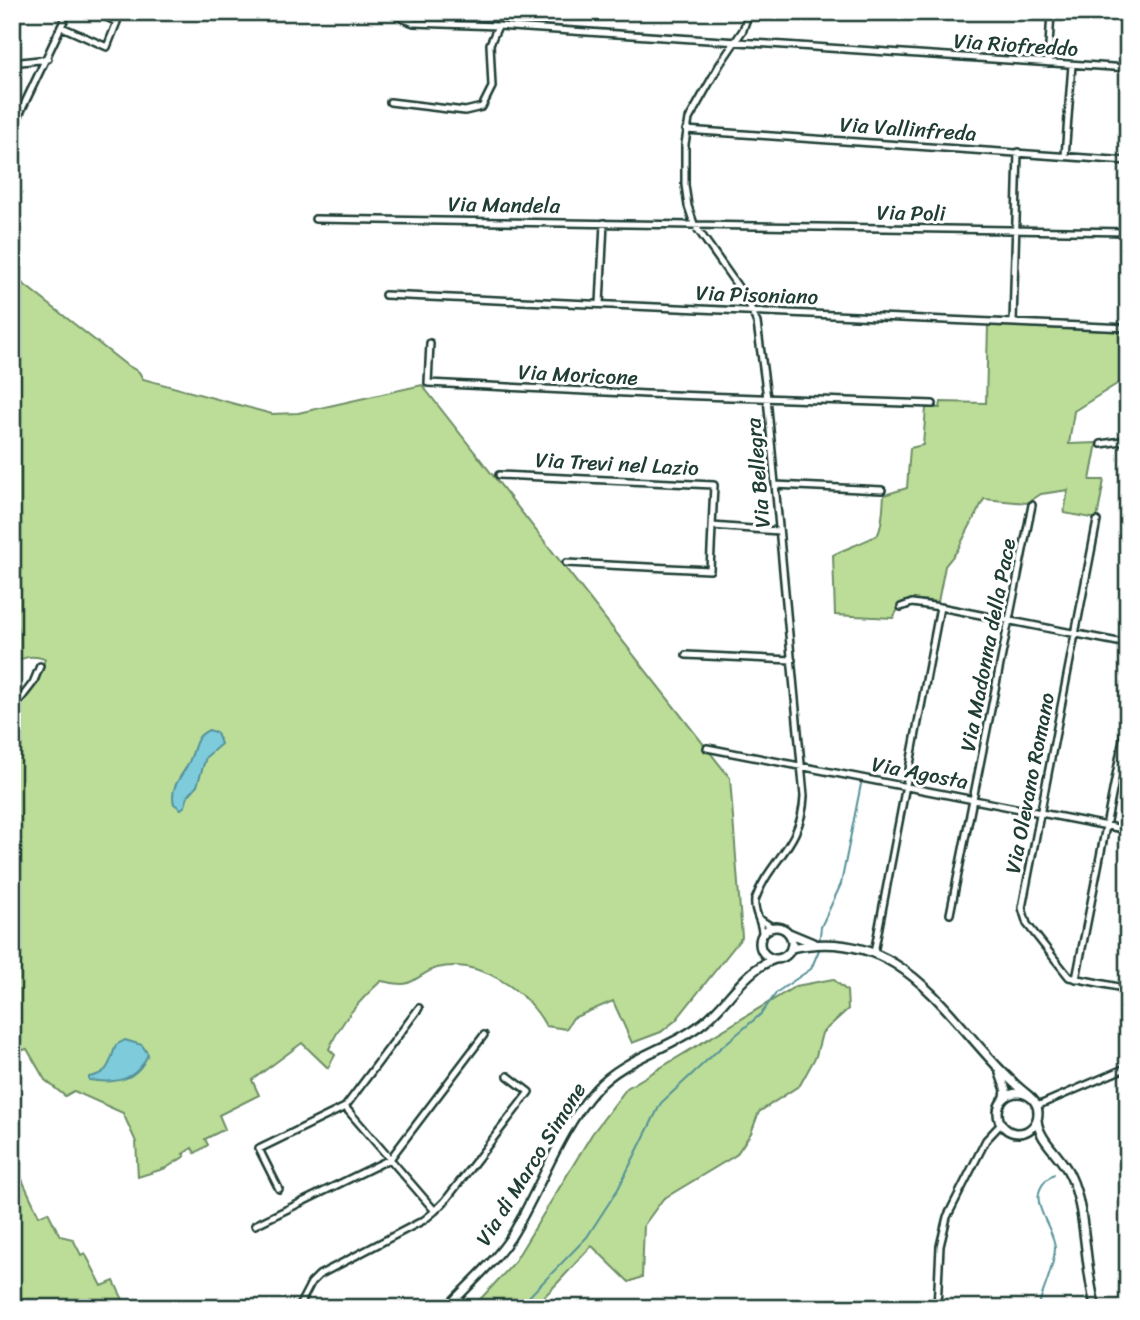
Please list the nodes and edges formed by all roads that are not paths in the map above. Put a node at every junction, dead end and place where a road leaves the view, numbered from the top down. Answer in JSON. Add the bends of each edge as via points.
{"nodes":[{"id":1,"x":68,"y":12,"type":"edge"},
{"id":2,"x":96,"y":12,"type":"edge"},
{"id":3,"x":398,"y":12,"type":"edge"},
{"id":4,"x":749,"y":12,"type":"edge"},
{"id":5,"x":1051,"y":12,"type":"edge"},
{"id":6,"x":498,"y":26,"type":"junction"},
{"id":7,"x":62,"y":27,"type":"junction"},
{"id":8,"x":734,"y":43,"type":"junction"},
{"id":9,"x":47,"y":59,"type":"junction"},
{"id":10,"x":1048,"y":63,"type":"junction"},
{"id":11,"x":12,"y":64,"type":"edge"},
{"id":12,"x":1072,"y":65,"type":"junction"},
{"id":13,"x":1128,"y":68,"type":"edge"},
{"id":14,"x":390,"y":102,"type":"dead end"},
{"id":15,"x":12,"y":130,"type":"edge"},
{"id":16,"x":686,"y":130,"type":"junction"},
{"id":17,"x":1018,"y":152,"type":"junction"},
{"id":18,"x":1065,"y":156,"type":"junction"},
{"id":19,"x":1128,"y":162,"type":"edge"},
{"id":20,"x":315,"y":219,"type":"dead end"},
{"id":21,"x":604,"y":223,"type":"junction"},
{"id":22,"x":694,"y":224,"type":"junction"},
{"id":23,"x":1016,"y":230,"type":"junction"},
{"id":24,"x":1128,"y":232,"type":"edge"},
{"id":25,"x":385,"y":295,"type":"dead end"},
{"id":26,"x":600,"y":304,"type":"junction"},
{"id":27,"x":754,"y":311,"type":"junction"},
{"id":28,"x":1013,"y":322,"type":"junction"},
{"id":29,"x":1128,"y":328,"type":"edge"},
{"id":30,"x":430,"y":342,"type":"dead end"},
{"id":31,"x":767,"y":398,"type":"junction"},
{"id":32,"x":933,"y":404,"type":"dead end"},
{"id":33,"x":1128,"y":440,"type":"edge"},
{"id":34,"x":1101,"y":444,"type":"dead end"},
{"id":35,"x":499,"y":475,"type":"dead end"},
{"id":36,"x":775,"y":485,"type":"junction"},
{"id":37,"x":882,"y":490,"type":"dead end"},
{"id":38,"x":1032,"y":505,"type":"dead end"},
{"id":39,"x":1097,"y":522,"type":"dead end"},
{"id":40,"x":712,"y":526,"type":"junction"},
{"id":41,"x":779,"y":531,"type":"junction"},
{"id":42,"x":566,"y":562,"type":"dead end"},
{"id":43,"x":901,"y":607,"type":"dead end"},
{"id":44,"x":940,"y":607,"type":"junction"},
{"id":45,"x":1007,"y":621,"type":"junction"},
{"id":46,"x":1075,"y":634,"type":"junction"},
{"id":47,"x":1128,"y":644,"type":"edge"},
{"id":48,"x":686,"y":655,"type":"dead end"},
{"id":49,"x":792,"y":660,"type":"junction"},
{"id":50,"x":40,"y":666,"type":"dead end"},
{"id":51,"x":12,"y":710,"type":"edge"},
{"id":52,"x":1128,"y":714,"type":"edge"},
{"id":53,"x":707,"y":748,"type":"dead end"},
{"id":54,"x":803,"y":767,"type":"junction"},
{"id":55,"x":905,"y":786,"type":"junction"},
{"id":56,"x":973,"y":799,"type":"junction"},
{"id":57,"x":1040,"y":812,"type":"junction"},
{"id":58,"x":1106,"y":825,"type":"junction"},
{"id":59,"x":1128,"y":830,"type":"edge"},
{"id":60,"x":950,"y":914,"type":"dead end"},
{"id":61,"x":759,"y":918,"type":"junction"},
{"id":62,"x":772,"y":927,"type":"junction"},
{"id":63,"x":789,"y":933,"type":"junction"},
{"id":64,"x":762,"y":935,"type":"junction"},
{"id":65,"x":814,"y":943,"type":"junction"},
{"id":66,"x":760,"y":946,"type":"junction"},
{"id":67,"x":792,"y":948,"type":"junction"},
{"id":68,"x":874,"y":953,"type":"junction"},
{"id":69,"x":775,"y":959,"type":"junction"},
{"id":70,"x":752,"y":973,"type":"junction"},
{"id":71,"x":1076,"y":979,"type":"junction"},
{"id":72,"x":1128,"y":989,"type":"edge"},
{"id":73,"x":419,"y":1008,"type":"dead end"},
{"id":74,"x":484,"y":1035,"type":"dead end"},
{"id":75,"x":1128,"y":1067,"type":"edge"},
{"id":76,"x":998,"y":1069,"type":"junction"},
{"id":77,"x":508,"y":1076,"type":"dead end"},
{"id":78,"x":1029,"y":1096,"type":"junction"},
{"id":79,"x":1005,"y":1097,"type":"junction"},
{"id":80,"x":1037,"y":1106,"type":"junction"},
{"id":81,"x":345,"y":1107,"type":"junction"},
{"id":82,"x":1037,"y":1120,"type":"junction"},
{"id":83,"x":1001,"y":1124,"type":"junction"},
{"id":84,"x":1023,"y":1133,"type":"junction"},
{"id":85,"x":1046,"y":1141,"type":"junction"},
{"id":86,"x":390,"y":1159,"type":"junction"},
{"id":87,"x":279,"y":1189,"type":"dead end"},
{"id":88,"x":435,"y":1211,"type":"junction"},
{"id":89,"x":255,"y":1225,"type":"dead end"},
{"id":90,"x":298,"y":1308,"type":"edge"},
{"id":91,"x":447,"y":1308,"type":"edge"},
{"id":92,"x":937,"y":1308,"type":"edge"},
{"id":93,"x":1096,"y":1308,"type":"edge"}],
"edges":[{"from":1,"to":7,"type":"street"},
{"from":2,"to":7,"type":"street","via":[[117,22],[107,47]]},
{"from":3,"to":6,"type":"street","name":"Via Riofreddo","via":[[410,22]]},
{"from":4,"to":8,"type":"street","name":"Via Bellegra"},
{"from":5,"to":10,"type":"street"},
{"from":6,"to":8,"type":"street","name":"Via Riofreddo"},
{"from":6,"to":14,"type":"street","via":[[490,42],[492,87],[482,107],[465,111]]},
{"from":7,"to":9,"type":"street"},
{"from":8,"to":10,"type":"street","name":"Via Riofreddo"},
{"from":8,"to":16,"type":"street","name":"Via Bellegra","via":[[693,110]]},
{"from":9,"to":11,"type":"street"},
{"from":9,"to":15,"type":"street"},
{"from":10,"to":12,"type":"street","name":"Via Riofreddo"},
{"from":12,"to":13,"type":"street","name":"Via Riofreddo"},
{"from":12,"to":18,"type":"street"},
{"from":16,"to":17,"type":"street","name":"Via Vallinfreda"},
{"from":16,"to":22,"type":"street","name":"Via Bellegra","via":[[685,185]]},
{"from":17,"to":18,"type":"street","name":"Via Vallinfreda"},
{"from":17,"to":23,"type":"street"},
{"from":18,"to":19,"type":"street","name":"Via Vallinfreda"},
{"from":20,"to":21,"type":"street","name":"Via Mandela"},
{"from":21,"to":22,"type":"street","name":"Via Mandela"},
{"from":21,"to":26,"type":"street"},
{"from":22,"to":23,"type":"street","name":"Via Poli"},
{"from":22,"to":27,"type":"street","name":"Via Bellegra"},
{"from":23,"to":24,"type":"street","name":"Via Poli"},
{"from":23,"to":28,"type":"street"},
{"from":25,"to":26,"type":"street","name":"Via Pisoniano"},
{"from":26,"to":27,"type":"street","name":"Via Pisoniano"},
{"from":27,"to":28,"type":"street","name":"Via Pisoniano"},
{"from":27,"to":31,"type":"street","name":"Via Bellegra"},
{"from":28,"to":29,"type":"street","name":"Via Pisoniano"},
{"from":30,"to":31,"type":"street","name":"Via Moricone","via":[[428,383]]},
{"from":31,"to":32,"type":"street"},
{"from":31,"to":36,"type":"street","name":"Via Bellegra"},
{"from":33,"to":34,"type":"street"},
{"from":35,"to":40,"type":"street","name":"Via Trevi nel Lazio","via":[[714,485]]},
{"from":36,"to":37,"type":"street"},
{"from":36,"to":41,"type":"street","name":"Via Bellegra"},
{"from":38,"to":45,"type":"street","name":"Via Madonna della Pace"},
{"from":39,"to":46,"type":"street","name":"Via Olevano Romano"},
{"from":40,"to":41,"type":"street"},
{"from":40,"to":42,"type":"street","name":"Via Trevi nel Lazio","via":[[710,570]]},
{"from":41,"to":49,"type":"street","name":"Via Bellegra"},
{"from":43,"to":44,"type":"street","via":[[912,603]]},
{"from":44,"to":45,"type":"street"},
{"from":44,"to":55,"type":"street"},
{"from":45,"to":46,"type":"street"},
{"from":45,"to":56,"type":"street","name":"Via Madonna della Pace"},
{"from":46,"to":47,"type":"street"},
{"from":46,"to":57,"type":"street","name":"Via Olevano Romano"},
{"from":48,"to":49,"type":"street"},
{"from":49,"to":54,"type":"street","name":"Via Bellegra"},
{"from":50,"to":51,"type":"street"},
{"from":52,"to":58,"type":"street"},
{"from":53,"to":54,"type":"street","name":"Via Agosta"},
{"from":54,"to":55,"type":"street","name":"Via Agosta"},
{"from":54,"to":61,"type":"street","name":"Via Bellegra","via":[[800,823],[757,895],[754,905]]},
{"from":55,"to":56,"type":"street","name":"Via Agosta"},
{"from":55,"to":68,"type":"street"},
{"from":56,"to":57,"type":"street","name":"Via Agosta"},
{"from":56,"to":60,"type":"street","name":"Via Madonna della Pace"},
{"from":57,"to":58,"type":"street","name":"Via Agosta"},
{"from":57,"to":71,"type":"street","name":"Via Olevano Romano","via":[[1022,911],[1064,972]]},
{"from":58,"to":59,"type":"street","name":"Via Agosta"},
{"from":58,"to":71,"type":"street"},
{"from":61,"to":62,"type":"street"},
{"from":61,"to":64,"type":"street","name":"Via Bellegra"},
{"from":62,"to":63,"type":"street"},
{"from":62,"to":64,"type":"street"},
{"from":63,"to":65,"type":"street"},
{"from":63,"to":67,"type":"street"},
{"from":64,"to":66,"type":"street"},
{"from":65,"to":67,"type":"street"},
{"from":65,"to":68,"type":"street"},
{"from":66,"to":69,"type":"street","via":[[765,955]]},
{"from":66,"to":70,"type":"street","name":"Via di Marco Simone"},
{"from":67,"to":69,"type":"street","via":[[785,957]]},
{"from":68,"to":76,"type":"street","via":[[907,970],[928,988]]},
{"from":69,"to":70,"type":"street","name":"Via di Marco Simone"},
{"from":70,"to":91,"type":"street","name":"Via di Marco Simone","via":[[696,1028],[618,1070],[597,1088],[571,1125],[507,1242]]},
{"from":71,"to":72,"type":"street"},
{"from":73,"to":81,"type":"street"},
{"from":74,"to":86,"type":"street"},
{"from":75,"to":80,"type":"street"},
{"from":76,"to":78,"type":"street"},
{"from":76,"to":79,"type":"street"},
{"from":77,"to":88,"type":"street","via":[[529,1093]]},
{"from":78,"to":79,"type":"street"},
{"from":78,"to":80,"type":"street"},
{"from":79,"to":83,"type":"street","via":[[997,1113]]},
{"from":80,"to":82,"type":"street"},
{"from":81,"to":86,"type":"street"},
{"from":81,"to":87,"type":"street","via":[[260,1149]]},
{"from":82,"to":84,"type":"street"},
{"from":82,"to":85,"type":"street"},
{"from":83,"to":84,"type":"street","via":[[1008,1131]]},
{"from":83,"to":92,"type":"street","via":[[986,1140],[947,1217],[940,1246]]},
{"from":84,"to":85,"type":"street"},
{"from":85,"to":93,"type":"street","via":[[1075,1187]]},
{"from":86,"to":88,"type":"street"},
{"from":86,"to":89,"type":"street"},
{"from":88,"to":90,"type":"street","via":[[319,1275]]}]}
